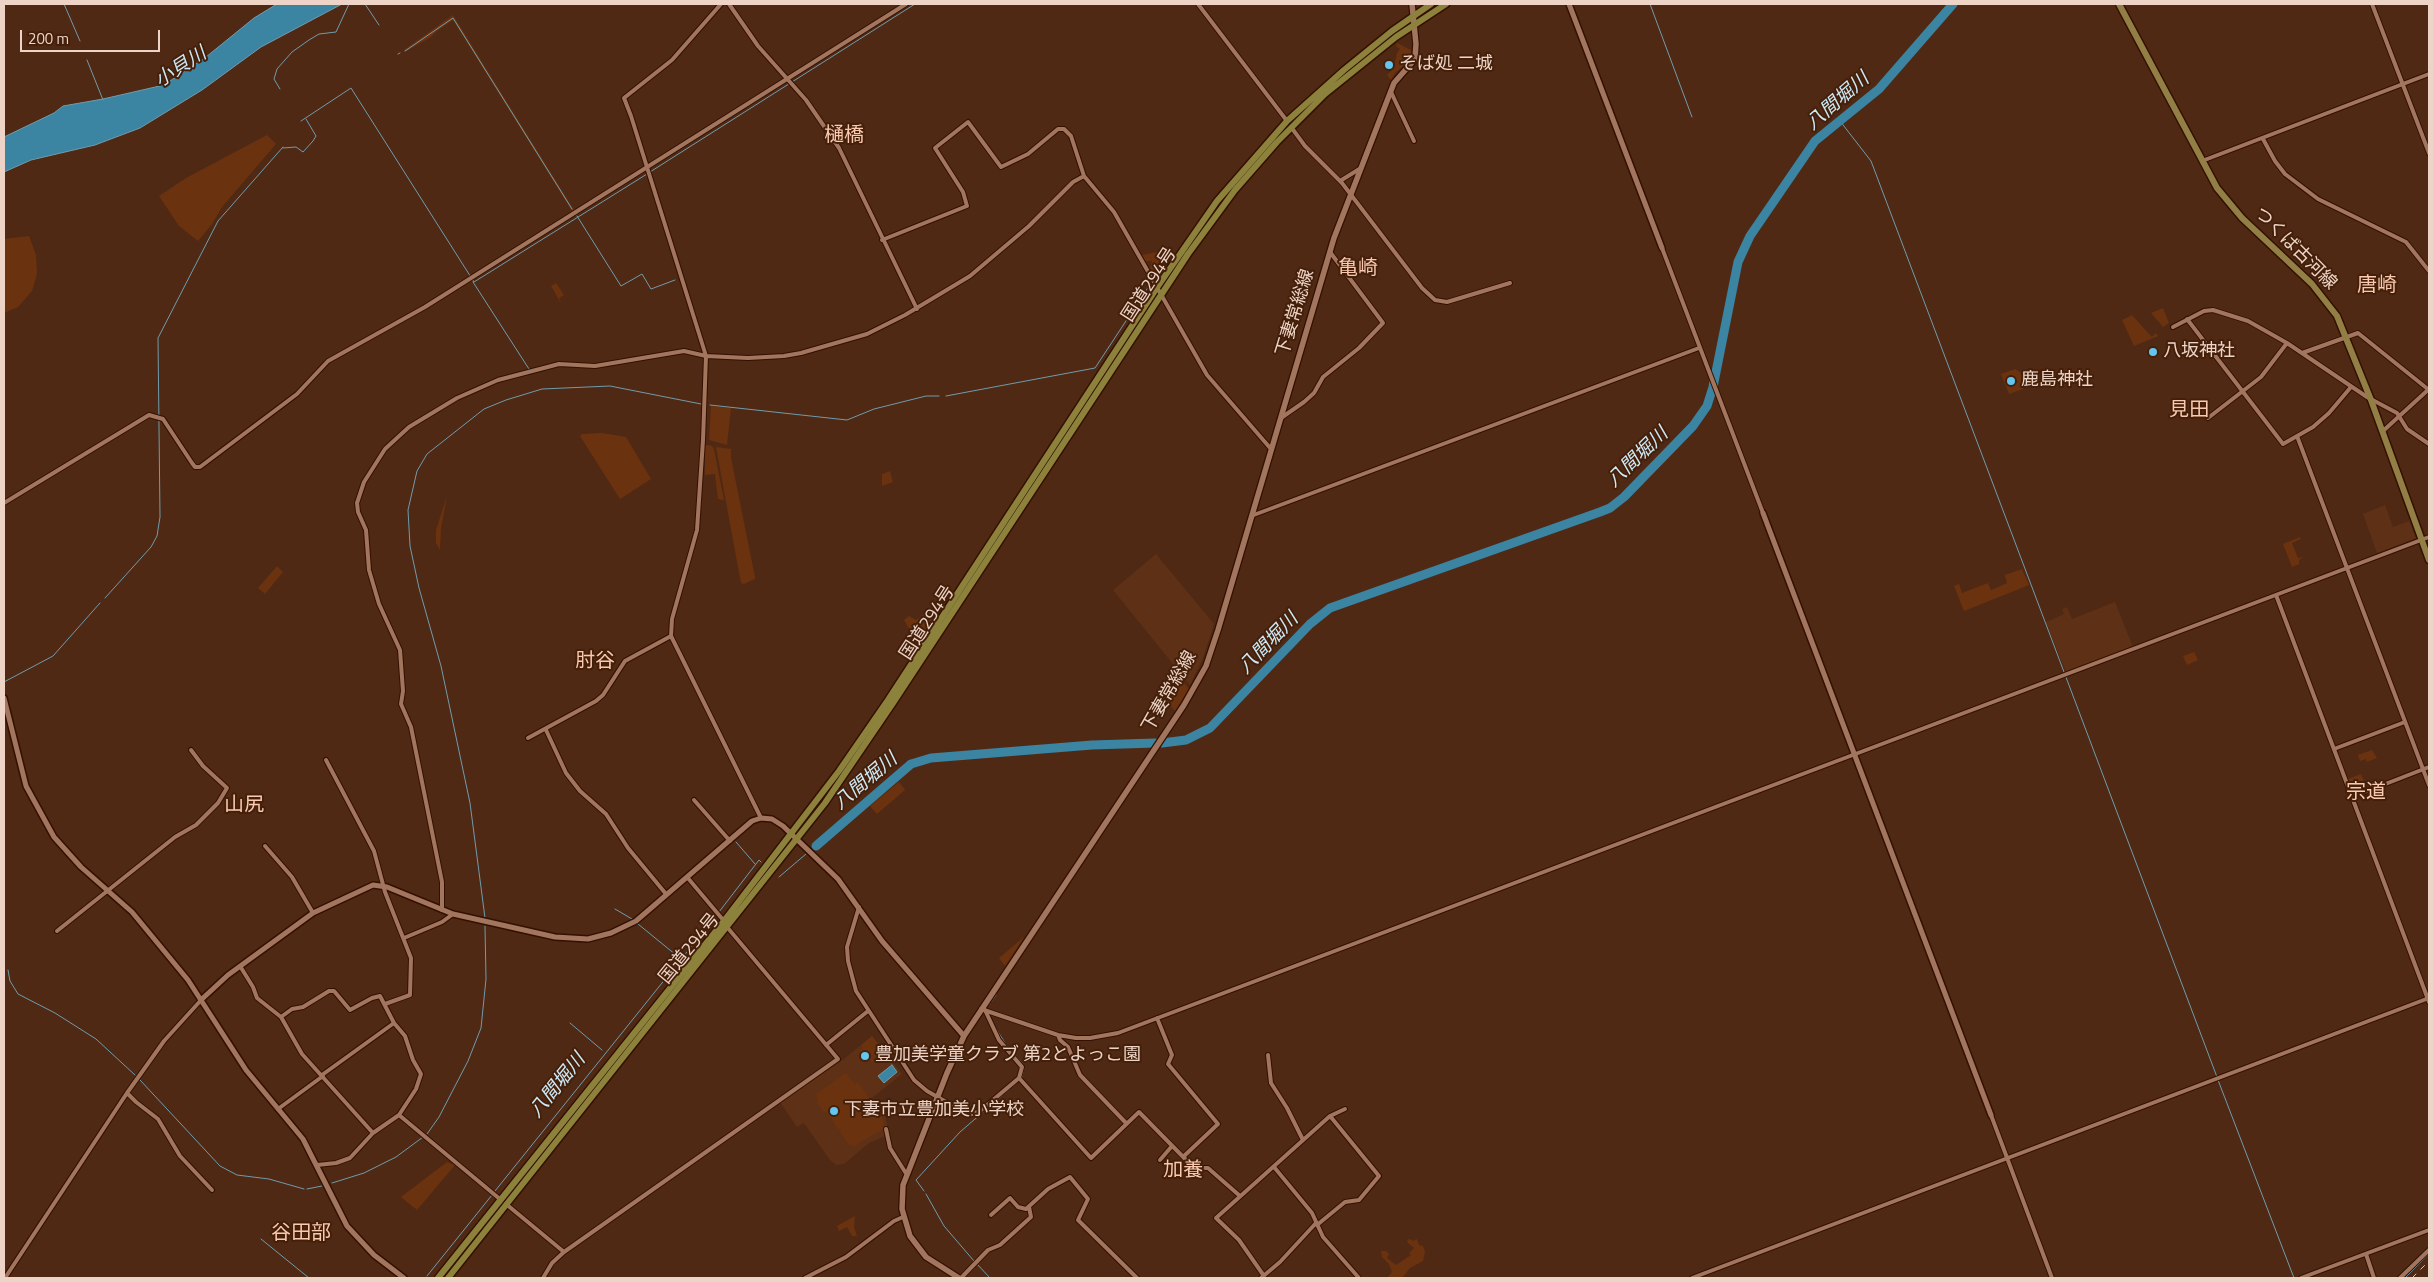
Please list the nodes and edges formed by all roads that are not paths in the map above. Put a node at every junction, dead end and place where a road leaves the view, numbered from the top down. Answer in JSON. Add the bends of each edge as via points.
{"nodes":[{"id":1,"x":721,"y":4,"type":"edge"},
{"id":2,"x":729,"y":4,"type":"edge"},
{"id":3,"x":906,"y":4,"type":"edge"},
{"id":4,"x":1198,"y":4,"type":"edge"},
{"id":5,"x":1412,"y":4,"type":"edge"},
{"id":6,"x":1431,"y":4,"type":"edge"},
{"id":7,"x":1446,"y":4,"type":"edge"},
{"id":8,"x":1569,"y":4,"type":"edge"},
{"id":9,"x":2119,"y":4,"type":"edge"},
{"id":10,"x":2372,"y":4,"type":"edge"},
{"id":11,"x":1413,"y":16,"type":"junction"},
{"id":12,"x":1414,"y":25,"type":"junction"},
{"id":13,"x":2429,"y":74,"type":"edge"},
{"id":14,"x":788,"y":80,"type":"junction"},
{"id":15,"x":2403,"y":84,"type":"junction"},
{"id":16,"x":1391,"y":92,"type":"junction"},
{"id":17,"x":1286,"y":121,"type":"junction"},
{"id":18,"x":1291,"y":127,"type":"junction"},
{"id":19,"x":2263,"y":139,"type":"junction"},
{"id":20,"x":1414,"y":141,"type":"dead end"},
{"id":21,"x":2429,"y":153,"type":"edge"},
{"id":22,"x":2202,"y":161,"type":"junction"},
{"id":23,"x":1361,"y":168,"type":"junction"},
{"id":24,"x":647,"y":169,"type":"junction"},
{"id":25,"x":1084,"y":176,"type":"junction"},
{"id":26,"x":1340,"y":181,"type":"junction"},
{"id":27,"x":1351,"y":194,"type":"junction"},
{"id":28,"x":882,"y":240,"type":"junction"},
{"id":29,"x":1662,"y":248,"type":"joint"},
{"id":30,"x":1330,"y":252,"type":"junction"},
{"id":31,"x":2429,"y":271,"type":"edge"},
{"id":32,"x":1510,"y":283,"type":"dead end"},
{"id":33,"x":1158,"y":286,"type":"junction"},
{"id":34,"x":1162,"y":294,"type":"junction"},
{"id":35,"x":917,"y":309,"type":"junction"},
{"id":36,"x":2187,"y":319,"type":"junction"},
{"id":37,"x":2173,"y":326,"type":"dead end"},
{"id":38,"x":2346,"y":336,"type":"junction"},
{"id":39,"x":2286,"y":343,"type":"junction"},
{"id":40,"x":1699,"y":348,"type":"junction"},
{"id":41,"x":2302,"y":353,"type":"junction"},
{"id":42,"x":706,"y":356,"type":"junction"},
{"id":43,"x":2351,"y":387,"type":"junction"},
{"id":44,"x":2429,"y":389,"type":"edge"},
{"id":45,"x":2243,"y":391,"type":"junction"},
{"id":46,"x":2371,"y":400,"type":"junction"},
{"id":47,"x":2399,"y":415,"type":"junction"},
{"id":48,"x":1281,"y":418,"type":"junction"},
{"id":49,"x":2208,"y":418,"type":"dead end"},
{"id":50,"x":2383,"y":431,"type":"junction"},
{"id":51,"x":2297,"y":436,"type":"junction"},
{"id":52,"x":2429,"y":444,"type":"edge"},
{"id":53,"x":1271,"y":449,"type":"junction"},
{"id":54,"x":4,"y":503,"type":"edge"},
{"id":55,"x":1763,"y":513,"type":"joint"},
{"id":56,"x":1251,"y":516,"type":"junction"},
{"id":57,"x":2429,"y":537,"type":"edge"},
{"id":58,"x":2421,"y":539,"type":"junction"},
{"id":59,"x":2429,"y":560,"type":"edge"},
{"id":60,"x":2347,"y":568,"type":"junction"},
{"id":61,"x":2276,"y":595,"type":"junction"},
{"id":62,"x":671,"y":636,"type":"junction"},
{"id":63,"x":4,"y":698,"type":"edge"},
{"id":64,"x":2405,"y":722,"type":"junction"},
{"id":65,"x":546,"y":730,"type":"junction"},
{"id":66,"x":528,"y":738,"type":"dead end"},
{"id":67,"x":2334,"y":749,"type":"junction"},
{"id":68,"x":191,"y":750,"type":"dead end"},
{"id":69,"x":1855,"y":755,"type":"junction"},
{"id":70,"x":326,"y":760,"type":"dead end"},
{"id":71,"x":2429,"y":768,"type":"edge"},
{"id":72,"x":2423,"y":770,"type":"junction"},
{"id":73,"x":2429,"y":785,"type":"edge"},
{"id":74,"x":2352,"y":797,"type":"junction"},
{"id":75,"x":694,"y":800,"type":"dead end"},
{"id":76,"x":761,"y":818,"type":"junction"},
{"id":77,"x":792,"y":835,"type":"junction"},
{"id":78,"x":797,"y":840,"type":"junction"},
{"id":79,"x":730,"y":841,"type":"junction"},
{"id":80,"x":265,"y":846,"type":"dead end"},
{"id":81,"x":687,"y":877,"type":"junction"},
{"id":82,"x":383,"y":885,"type":"junction"},
{"id":83,"x":109,"y":889,"type":"junction"},
{"id":84,"x":666,"y":894,"type":"junction"},
{"id":85,"x":859,"y":907,"type":"junction"},
{"id":86,"x":442,"y":910,"type":"junction"},
{"id":87,"x":313,"y":913,"type":"junction"},
{"id":88,"x":453,"y":914,"type":"junction"},
{"id":89,"x":726,"y":924,"type":"junction"},
{"id":90,"x":57,"y":931,"type":"dead end"},
{"id":91,"x":404,"y":938,"type":"junction"},
{"id":92,"x":240,"y":966,"type":"junction"},
{"id":93,"x":202,"y":999,"type":"junction"},
{"id":94,"x":2429,"y":1000,"type":"edge"},
{"id":95,"x":385,"y":1004,"type":"junction"},
{"id":96,"x":983,"y":1009,"type":"junction"},
{"id":97,"x":868,"y":1011,"type":"junction"},
{"id":98,"x":281,"y":1017,"type":"junction"},
{"id":99,"x":1157,"y":1018,"type":"junction"},
{"id":100,"x":394,"y":1023,"type":"junction"},
{"id":101,"x":1058,"y":1035,"type":"junction"},
{"id":102,"x":964,"y":1036,"type":"junction"},
{"id":103,"x":826,"y":1045,"type":"junction"},
{"id":104,"x":1268,"y":1055,"type":"dead end"},
{"id":105,"x":322,"y":1075,"type":"junction"},
{"id":106,"x":1019,"y":1078,"type":"junction"},
{"id":107,"x":127,"y":1093,"type":"junction"},
{"id":108,"x":937,"y":1096,"type":"junction"},
{"id":109,"x":278,"y":1109,"type":"junction"},
{"id":110,"x":1345,"y":1109,"type":"dead end"},
{"id":111,"x":1991,"y":1115,"type":"joint"},
{"id":112,"x":399,"y":1116,"type":"junction"},
{"id":113,"x":1330,"y":1116,"type":"junction"},
{"id":114,"x":1126,"y":1123,"type":"junction"},
{"id":115,"x":886,"y":1129,"type":"dead end"},
{"id":116,"x":372,"y":1133,"type":"junction"},
{"id":117,"x":1303,"y":1140,"type":"junction"},
{"id":118,"x":1172,"y":1146,"type":"junction"},
{"id":119,"x":1183,"y":1157,"type":"junction"},
{"id":120,"x":2007,"y":1159,"type":"junction"},
{"id":121,"x":1160,"y":1160,"type":"dead end"},
{"id":122,"x":317,"y":1165,"type":"junction"},
{"id":123,"x":1381,"y":1165,"type":"dead end"},
{"id":124,"x":1274,"y":1167,"type":"junction"},
{"id":125,"x":1375,"y":1169,"type":"junction"},
{"id":126,"x":906,"y":1175,"type":"junction"},
{"id":127,"x":212,"y":1190,"type":"dead end"},
{"id":128,"x":1240,"y":1196,"type":"junction"},
{"id":129,"x":501,"y":1200,"type":"junction"},
{"id":130,"x":1029,"y":1207,"type":"junction"},
{"id":131,"x":991,"y":1215,"type":"dead end"},
{"id":132,"x":903,"y":1217,"type":"junction"},
{"id":133,"x":1316,"y":1224,"type":"junction"},
{"id":134,"x":2429,"y":1230,"type":"edge"},
{"id":135,"x":2429,"y":1250,"type":"edge"},
{"id":136,"x":564,"y":1252,"type":"junction"},
{"id":137,"x":2366,"y":1254,"type":"junction"},
{"id":138,"x":1262,"y":1277,"type":"edge"},
{"id":139,"x":5,"y":1278,"type":"edge"},
{"id":140,"x":404,"y":1278,"type":"edge"},
{"id":141,"x":438,"y":1278,"type":"edge"},
{"id":142,"x":448,"y":1278,"type":"edge"},
{"id":143,"x":543,"y":1278,"type":"edge"},
{"id":144,"x":805,"y":1278,"type":"edge"},
{"id":145,"x":960,"y":1278,"type":"edge"},
{"id":146,"x":1137,"y":1278,"type":"edge"},
{"id":147,"x":1358,"y":1278,"type":"edge"},
{"id":148,"x":1692,"y":1278,"type":"edge"},
{"id":149,"x":2052,"y":1278,"type":"edge"},
{"id":150,"x":2301,"y":1278,"type":"edge"},
{"id":151,"x":2372,"y":1278,"type":"edge"},
{"id":152,"x":2400,"y":1278,"type":"edge"}],
"edges":[{"from":1,"to":24,"type":"street","via":[[672,60],[624,98]]},
{"from":2,"to":14,"type":"street","via":[[758,46]]},
{"from":3,"to":14,"type":"street"},
{"from":4,"to":17,"type":"street"},
{"from":5,"to":11,"type":"main road","name":"下妻常総線"},
{"from":6,"to":11,"type":"highway","name":"国道294号"},
{"from":7,"to":12,"type":"highway","name":"国道294号"},
{"from":8,"to":29,"type":"street"},
{"from":9,"to":22,"type":"main road","name":"つくば古河線"},
{"from":10,"to":15,"type":"street"},
{"from":11,"to":12,"type":"main road","name":"下妻常総線"},
{"from":11,"to":17,"type":"highway","name":"国道294号"},
{"from":12,"to":16,"type":"main road","name":"下妻常総線","via":[[1415,59],[1397,78]]},
{"from":12,"to":18,"type":"highway","name":"国道294号","via":[[1348,75]]},
{"from":13,"to":15,"type":"street"},
{"from":14,"to":24,"type":"street"},
{"from":14,"to":28,"type":"street","via":[[847,161]]},
{"from":15,"to":19,"type":"street"},
{"from":15,"to":21,"type":"street"},
{"from":16,"to":20,"type":"street"},
{"from":16,"to":23,"type":"main road","name":"下妻常総線"},
{"from":17,"to":18,"type":"street"},
{"from":17,"to":33,"type":"highway","name":"国道294号","via":[[1217,201]]},
{"from":18,"to":26,"type":"street"},
{"from":18,"to":34,"type":"highway","name":"国道294号","via":[[1223,206]]},
{"from":19,"to":22,"type":"street"},
{"from":19,"to":31,"type":"street","via":[[2285,174],[2318,199],[2406,242]]},
{"from":22,"to":38,"type":"main road","name":"つくば古河線","via":[[2217,188],[2237,213],[2327,300]]},
{"from":23,"to":26,"type":"street"},
{"from":23,"to":27,"type":"main road","name":"下妻常総線"},
{"from":24,"to":42,"type":"street"},
{"from":24,"to":54,"type":"street","via":[[420,310],[328,361],[297,394],[200,466],[192,464],[162,419],[143,417]]},
{"from":25,"to":28,"type":"street","via":[[1071,136],[1064,129],[1058,129],[1028,154],[1001,167],[968,122],[935,148],[963,192],[966,206]]},
{"from":25,"to":33,"type":"street","via":[[1114,212]]},
{"from":25,"to":35,"type":"street","via":[[1073,182],[978,270]]},
{"from":26,"to":27,"type":"street"},
{"from":27,"to":30,"type":"main road","name":"下妻常総線"},
{"from":27,"to":32,"type":"street","via":[[1422,288],[1436,300],[1447,302]]},
{"from":28,"to":35,"type":"street"},
{"from":29,"to":40,"type":"street"},
{"from":30,"to":48,"type":"main road","name":"下妻常総線"},
{"from":30,"to":48,"type":"street","via":[[1383,323],[1323,377],[1314,393]]},
{"from":33,"to":34,"type":"street"},
{"from":33,"to":77,"type":"highway","name":"国道294号","via":[[888,700]]},
{"from":34,"to":53,"type":"street","via":[[1207,375]]},
{"from":34,"to":78,"type":"highway","name":"国道294号","via":[[877,727]]},
{"from":35,"to":42,"type":"street","via":[[867,334],[801,353],[756,358]]},
{"from":36,"to":37,"type":"street"},
{"from":36,"to":39,"type":"street","via":[[2213,310],[2248,321]]},
{"from":36,"to":45,"type":"street"},
{"from":38,"to":41,"type":"street"},
{"from":38,"to":44,"type":"street","via":[[2361,335]]},
{"from":38,"to":46,"type":"main road","name":"つくば古河線"},
{"from":39,"to":41,"type":"street"},
{"from":39,"to":45,"type":"street","via":[[2261,376]]},
{"from":40,"to":55,"type":"street"},
{"from":40,"to":56,"type":"street"},
{"from":41,"to":43,"type":"street"},
{"from":42,"to":62,"type":"street","via":[[697,530],[672,619]]},
{"from":42,"to":86,"type":"street","via":[[684,352],[595,366],[559,364],[498,380],[457,398],[409,427],[385,449],[364,482],[358,496],[358,512],[366,530],[369,570],[378,604],[400,650],[402,704],[411,727],[442,882]]},
{"from":43,"to":46,"type":"street"},
{"from":43,"to":51,"type":"street","via":[[2329,413]]},
{"from":44,"to":47,"type":"street"},
{"from":45,"to":49,"type":"street"},
{"from":45,"to":51,"type":"street","via":[[2283,444]]},
{"from":46,"to":47,"type":"street"},
{"from":46,"to":50,"type":"main road","name":"つくば古河線"},
{"from":47,"to":50,"type":"street"},
{"from":47,"to":52,"type":"street","via":[[2407,428]]},
{"from":48,"to":53,"type":"main road","name":"下妻常総線"},
{"from":50,"to":58,"type":"main road","name":"つくば古河線"},
{"from":51,"to":60,"type":"street"},
{"from":53,"to":56,"type":"main road","name":"下妻常総線"},
{"from":55,"to":69,"type":"street"},
{"from":56,"to":96,"type":"main road","name":"下妻常総線","via":[[1218,630],[1198,683]]},
{"from":57,"to":58,"type":"street"},
{"from":58,"to":59,"type":"main road","name":"つくば古河線"},
{"from":58,"to":60,"type":"street"},
{"from":60,"to":61,"type":"street"},
{"from":60,"to":64,"type":"street"},
{"from":61,"to":67,"type":"street"},
{"from":61,"to":69,"type":"street"},
{"from":62,"to":65,"type":"street","via":[[629,658],[596,700]]},
{"from":62,"to":76,"type":"street"},
{"from":63,"to":83,"type":"street","via":[[24,778],[46,825],[65,851]]},
{"from":64,"to":67,"type":"street"},
{"from":64,"to":72,"type":"street"},
{"from":65,"to":66,"type":"street"},
{"from":65,"to":84,"type":"street","via":[[571,779],[606,814],[628,848]]},
{"from":67,"to":74,"type":"street"},
{"from":68,"to":83,"type":"street","via":[[227,788],[204,819]]},
{"from":69,"to":99,"type":"street"},
{"from":69,"to":111,"type":"street"},
{"from":70,"to":82,"type":"street","via":[[374,851]]},
{"from":71,"to":72,"type":"street"},
{"from":72,"to":73,"type":"street"},
{"from":72,"to":74,"type":"street"},
{"from":74,"to":94,"type":"street"},
{"from":75,"to":79,"type":"street"},
{"from":76,"to":77,"type":"street","via":[[772,819]]},
{"from":76,"to":79,"type":"street"},
{"from":77,"to":78,"type":"street"},
{"from":77,"to":89,"type":"highway","name":"国道294号"},
{"from":78,"to":85,"type":"street","via":[[838,879]]},
{"from":78,"to":89,"type":"highway","name":"国道294号"},
{"from":79,"to":81,"type":"street"},
{"from":80,"to":87,"type":"street","via":[[292,877]]},
{"from":81,"to":84,"type":"street"},
{"from":81,"to":89,"type":"street"},
{"from":82,"to":86,"type":"street"},
{"from":82,"to":87,"type":"street","via":[[369,886]]},
{"from":82,"to":91,"type":"street"},
{"from":83,"to":90,"type":"street"},
{"from":83,"to":93,"type":"street","via":[[132,912]]},
{"from":84,"to":88,"type":"street","via":[[630,925],[612,934],[588,939],[555,937]]},
{"from":85,"to":97,"type":"street","via":[[849,935],[848,961],[856,991]]},
{"from":85,"to":102,"type":"street","via":[[882,941]]},
{"from":86,"to":88,"type":"street"},
{"from":87,"to":92,"type":"street"},
{"from":88,"to":91,"type":"street"},
{"from":89,"to":103,"type":"street"},
{"from":89,"to":129,"type":"highway","name":"国道294号"},
{"from":91,"to":95,"type":"street","via":[[412,961],[410,995]]},
{"from":92,"to":93,"type":"street"},
{"from":92,"to":98,"type":"street","via":[[254,987],[257,998]]},
{"from":93,"to":107,"type":"street","via":[[164,1041]]},
{"from":93,"to":109,"type":"street","via":[[246,1070]]},
{"from":94,"to":120,"type":"street"},
{"from":95,"to":98,"type":"street","via":[[378,996],[348,1010],[332,990]]},
{"from":95,"to":100,"type":"street"},
{"from":96,"to":101,"type":"street"},
{"from":96,"to":102,"type":"main road","name":"下妻常総線"},
{"from":96,"to":106,"type":"street","via":[[999,1040],[1022,1067]]},
{"from":97,"to":103,"type":"street"},
{"from":97,"to":108,"type":"street","via":[[914,1080]]},
{"from":98,"to":105,"type":"street","via":[[302,1054]]},
{"from":99,"to":101,"type":"street","via":[[1106,1036],[1078,1038]]},
{"from":99,"to":119,"type":"street","via":[[1172,1056],[1168,1064],[1218,1124]]},
{"from":100,"to":105,"type":"street"},
{"from":100,"to":112,"type":"street","via":[[405,1036],[421,1074],[416,1090]]},
{"from":101,"to":114,"type":"street","via":[[1068,1046],[1080,1075]]},
{"from":102,"to":108,"type":"main road","name":"下妻常総線"},
{"from":103,"to":136,"type":"street","via":[[838,1059]]},
{"from":104,"to":117,"type":"street","via":[[1270,1083]]},
{"from":105,"to":109,"type":"street"},
{"from":105,"to":116,"type":"street"},
{"from":106,"to":108,"type":"street","via":[[972,1115]]},
{"from":106,"to":114,"type":"street","via":[[1091,1158]]},
{"from":107,"to":127,"type":"street","via":[[158,1119],[180,1156]]},
{"from":107,"to":139,"type":"street"},
{"from":108,"to":126,"type":"main road","name":"下妻常総線"},
{"from":109,"to":122,"type":"street","via":[[303,1139]]},
{"from":110,"to":113,"type":"street"},
{"from":111,"to":120,"type":"street"},
{"from":112,"to":116,"type":"street"},
{"from":112,"to":129,"type":"street"},
{"from":113,"to":117,"type":"street"},
{"from":113,"to":125,"type":"street"},
{"from":114,"to":118,"type":"street","via":[[1139,1112]]},
{"from":115,"to":126,"type":"street","via":[[890,1148]]},
{"from":116,"to":122,"type":"street","via":[[350,1158]]},
{"from":117,"to":124,"type":"street"},
{"from":118,"to":119,"type":"street"},
{"from":118,"to":121,"type":"street"},
{"from":119,"to":128,"type":"street","via":[[1194,1168],[1208,1168]]},
{"from":120,"to":148,"type":"street"},
{"from":120,"to":149,"type":"street"},
{"from":122,"to":140,"type":"street","via":[[347,1226],[374,1255]]},
{"from":123,"to":125,"type":"street"},
{"from":124,"to":128,"type":"street"},
{"from":124,"to":133,"type":"street","via":[[1312,1212]]},
{"from":125,"to":133,"type":"street","via":[[1379,1178],[1359,1200],[1345,1202]]},
{"from":126,"to":132,"type":"main road","name":"下妻常総線","via":[[901,1198]]},
{"from":128,"to":138,"type":"street","via":[[1216,1218],[1239,1240]]},
{"from":129,"to":136,"type":"street"},
{"from":129,"to":141,"type":"highway","name":"国道294号"},
{"from":129,"to":142,"type":"highway","name":"国道294号"},
{"from":130,"to":131,"type":"street","via":[[1021,1208],[1010,1198]]},
{"from":130,"to":145,"type":"street","via":[[1031,1217]]},
{"from":130,"to":146,"type":"street","via":[[1048,1189],[1070,1177],[1088,1199],[1078,1220]]},
{"from":132,"to":144,"type":"street","via":[[846,1257]]},
{"from":132,"to":145,"type":"main road","name":"下妻常総線","via":[[920,1252],[936,1266]]},
{"from":133,"to":138,"type":"street"},
{"from":133,"to":147,"type":"street"},
{"from":134,"to":137,"type":"street"},
{"from":135,"to":152,"type":"street"},
{"from":136,"to":143,"type":"street"},
{"from":137,"to":150,"type":"street"},
{"from":137,"to":151,"type":"street"}]}
